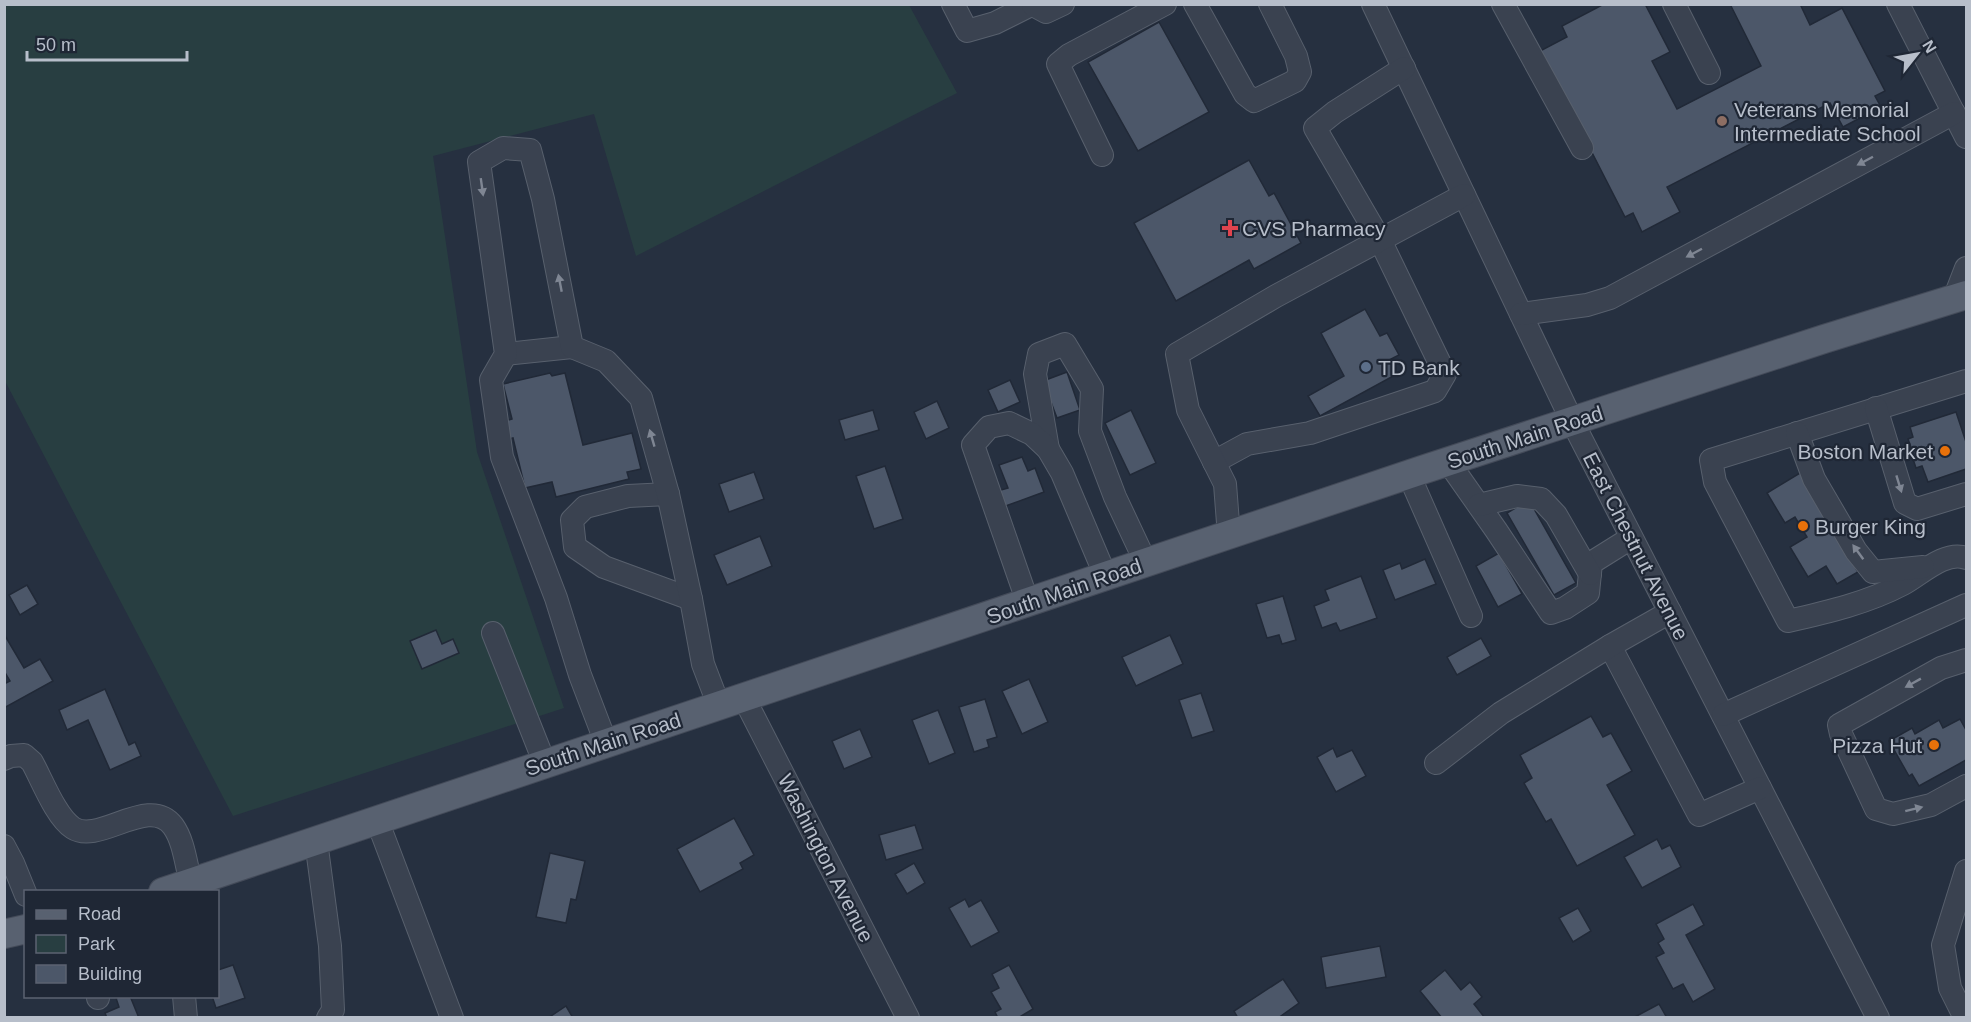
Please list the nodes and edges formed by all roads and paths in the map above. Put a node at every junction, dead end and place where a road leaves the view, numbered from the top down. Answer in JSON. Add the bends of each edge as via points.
{"nodes":[{"id":1,"x":953,"y":4,"type":"edge"},
{"id":2,"x":1063,"y":4,"type":"edge"},
{"id":3,"x":1165,"y":4,"type":"edge"},
{"id":4,"x":1195,"y":4,"type":"edge"},
{"id":5,"x":1270,"y":4,"type":"edge"},
{"id":6,"x":1373,"y":4,"type":"edge"},
{"id":7,"x":1503,"y":4,"type":"edge"},
{"id":8,"x":1674,"y":4,"type":"edge"},
{"id":9,"x":1898,"y":4,"type":"edge"},
{"id":10,"x":1033,"y":5,"type":"edge"},
{"id":11,"x":1404,"y":68,"type":"junction"},
{"id":12,"x":1709,"y":73,"type":"dead end"},
{"id":13,"x":1954,"y":113,"type":"junction"},
{"id":14,"x":1966,"y":137,"type":"edge"},
{"id":15,"x":1582,"y":148,"type":"dead end"},
{"id":16,"x":1101,"y":155,"type":"dead end"},
{"id":17,"x":1464,"y":195,"type":"junction"},
{"id":18,"x":1380,"y":240,"type":"junction"},
{"id":19,"x":1966,"y":268,"type":"edge"},
{"id":20,"x":1960,"y":297,"type":"edge"},
{"id":21,"x":1521,"y":314,"type":"junction"},
{"id":22,"x":572,"y":347,"type":"junction"},
{"id":23,"x":506,"y":354,"type":"junction"},
{"id":24,"x":1966,"y":381,"type":"edge"},
{"id":25,"x":1876,"y":408,"type":"junction"},
{"id":26,"x":1572,"y":422,"type":"junction"},
{"id":27,"x":1797,"y":433,"type":"junction"},
{"id":28,"x":1048,"y":449,"type":"junction"},
{"id":29,"x":1214,"y":462,"type":"junction"},
{"id":30,"x":1449,"y":463,"type":"junction"},
{"id":31,"x":1409,"y":475,"type":"junction"},
{"id":32,"x":668,"y":494,"type":"junction"},
{"id":33,"x":1966,"y":494,"type":"edge"},
{"id":34,"x":1479,"y":505,"type":"junction"},
{"id":35,"x":1229,"y":536,"type":"junction"},
{"id":36,"x":1631,"y":538,"type":"junction"},
{"id":37,"x":1966,"y":558,"type":"edge"},
{"id":38,"x":1146,"y":563,"type":"junction"},
{"id":39,"x":1927,"y":567,"type":"junction"},
{"id":40,"x":1590,"y":574,"type":"junction"},
{"id":41,"x":1106,"y":577,"type":"junction"},
{"id":42,"x":691,"y":599,"type":"junction"},
{"id":43,"x":1028,"y":603,"type":"junction"},
{"id":44,"x":1966,"y":605,"type":"edge"},
{"id":45,"x":1670,"y":612,"type":"junction"},
{"id":46,"x":1472,"y":616,"type":"dead end"},
{"id":47,"x":493,"y":633,"type":"dead end"},
{"id":48,"x":1610,"y":646,"type":"junction"},
{"id":49,"x":1966,"y":660,"type":"edge"},
{"id":50,"x":731,"y":702,"type":"junction"},
{"id":51,"x":1723,"y":715,"type":"junction"},
{"id":52,"x":606,"y":742,"type":"junction"},
{"id":53,"x":4,"y":759,"type":"edge"},
{"id":54,"x":1436,"y":763,"type":"dead end"},
{"id":55,"x":545,"y":764,"type":"junction"},
{"id":56,"x":1966,"y":786,"type":"edge"},
{"id":57,"x":1760,"y":788,"type":"junction"},
{"id":58,"x":377,"y":820,"type":"junction"},
{"id":59,"x":316,"y":841,"type":"junction"},
{"id":60,"x":4,"y":846,"type":"edge"},
{"id":61,"x":1966,"y":871,"type":"edge"},
{"id":62,"x":177,"y":888,"type":"edge"},
{"id":63,"x":24,"y":890,"type":"edge"},
{"id":64,"x":24,"y":929,"type":"edge"},
{"id":65,"x":4,"y":934,"type":"edge"},
{"id":66,"x":184,"y":998,"type":"edge"},
{"id":67,"x":186,"y":1017,"type":"edge"},
{"id":68,"x":328,"y":1017,"type":"edge"},
{"id":69,"x":452,"y":1017,"type":"edge"},
{"id":70,"x":908,"y":1017,"type":"edge"},
{"id":71,"x":1878,"y":1017,"type":"edge"},
{"id":72,"x":1965,"y":1017,"type":"edge"}],
"edges":[{"from":1,"to":10,"type":"street","via":[[967,31]]},
{"from":2,"to":10,"type":"street","via":[[1046,12]]},
{"from":3,"to":16,"type":"street","via":[[1058,64]]},
{"from":4,"to":5,"type":"street","via":[[1245,94],[1254,101],[1295,81],[1300,72]]},
{"from":6,"to":11,"type":"street","name":"East Chestnut Avenue"},
{"from":7,"to":15,"type":"street"},
{"from":8,"to":12,"type":"street"},
{"from":9,"to":13,"type":"street"},
{"from":11,"to":17,"type":"street","name":"East Chestnut Avenue"},
{"from":11,"to":18,"type":"street","via":[[1315,128]]},
{"from":13,"to":14,"type":"street"},
{"from":13,"to":21,"type":"street","one_way":true,"via":[[1610,298]]},
{"from":17,"to":18,"type":"street"},
{"from":17,"to":21,"type":"street","name":"East Chestnut Avenue"},
{"from":18,"to":29,"type":"street","via":[[1177,354],[1188,410]]},
{"from":18,"to":29,"type":"street","via":[[1445,374],[1435,391],[1310,433],[1247,444]]},
{"from":19,"to":20,"type":"street"},
{"from":20,"to":26,"type":"main road","name":"South Main Road"},
{"from":21,"to":26,"type":"street","name":"East Chestnut Avenue"},
{"from":22,"to":23,"type":"street"},
{"from":22,"to":23,"type":"street","one_way":true,"via":[[530,150],[503,148],[479,162]]},
{"from":32,"to":22,"type":"street","name":"Washington Avenue","one_way":true,"via":[[641,398],[606,361]]},
{"from":23,"to":52,"type":"street","via":[[491,380],[502,457]]},
{"from":24,"to":25,"type":"street"},
{"from":25,"to":27,"type":"street"},
{"from":25,"to":33,"type":"street","one_way":true,"via":[[1905,503],[1917,509]]},
{"from":26,"to":30,"type":"main road","name":"South Main Road"},
{"from":26,"to":36,"type":"street","name":"East Chestnut Avenue"},
{"from":39,"to":27,"type":"street","one_way":true,"via":[[1873,572],[1856,551],[1814,479]]},
{"from":27,"to":39,"type":"street","via":[[1711,460],[1715,483],[1788,621],[1846,608],[1905,583]]},
{"from":28,"to":38,"type":"street","via":[[1035,374],[1039,354],[1065,344],[1092,389],[1090,431]]},
{"from":28,"to":41,"type":"street"},
{"from":28,"to":43,"type":"street","via":[[1032,434],[1009,423],[989,427],[973,445]]},
{"from":29,"to":35,"type":"street","via":[[1225,484]]},
{"from":30,"to":31,"type":"main road","name":"South Main Road"},
{"from":30,"to":34,"type":"street"},
{"from":31,"to":35,"type":"main road","name":"South Main Road"},
{"from":31,"to":46,"type":"street"},
{"from":32,"to":42,"type":"street","name":"Washington Avenue"},
{"from":32,"to":42,"type":"street","via":[[628,496],[585,507],[572,520],[575,547],[604,567]]},
{"from":34,"to":40,"type":"street","via":[[1517,496],[1541,499],[1556,515]]},
{"from":34,"to":40,"type":"street","via":[[1551,613],[1588,593]]},
{"from":35,"to":38,"type":"main road","name":"South Main Road"},
{"from":36,"to":40,"type":"street","via":[[1594,560]]},
{"from":36,"to":45,"type":"street","name":"East Chestnut Avenue"},
{"from":37,"to":39,"type":"street","via":[[1955,557]]},
{"from":38,"to":41,"type":"main road","name":"South Main Road"},
{"from":41,"to":43,"type":"main road","name":"South Main Road"},
{"from":42,"to":50,"type":"street","name":"Washington Avenue","via":[[703,664]]},
{"from":43,"to":50,"type":"main road","name":"South Main Road"},
{"from":44,"to":51,"type":"street"},
{"from":45,"to":48,"type":"street"},
{"from":45,"to":51,"type":"street","name":"East Chestnut Avenue"},
{"from":47,"to":55,"type":"street"},
{"from":48,"to":54,"type":"street","via":[[1501,713]]},
{"from":48,"to":57,"type":"street","via":[[1699,815]]},
{"from":49,"to":56,"type":"street","one_way":true,"via":[[1941,668],[1839,725],[1876,809],[1893,814],[1931,805]]},
{"from":50,"to":52,"type":"main road","name":"South Main Road"},
{"from":50,"to":70,"type":"street","name":"Washington Avenue"},
{"from":51,"to":57,"type":"street","name":"East Chestnut Avenue"},
{"from":52,"to":55,"type":"main road","name":"South Main Road"},
{"from":53,"to":62,"type":"street","via":[[24,755],[32,762],[63,819],[75,830],[92,831],[145,815],[161,817],[173,825],[177,834]]},
{"from":55,"to":58,"type":"main road","name":"South Main Road"},
{"from":57,"to":71,"type":"street","name":"East Chestnut Avenue"},
{"from":58,"to":59,"type":"main road","name":"South Main Road"},
{"from":58,"to":69,"type":"street"},
{"from":59,"to":62,"type":"main road","name":"South Main Road"},
{"from":59,"to":68,"type":"street","via":[[330,946],[333,1010]]},
{"from":60,"to":63,"type":"street"},
{"from":61,"to":72,"type":"street","via":[[1943,945],[1950,988]]},
{"from":64,"to":65,"type":"main road"},
{"from":66,"to":67,"type":"street"}]}
